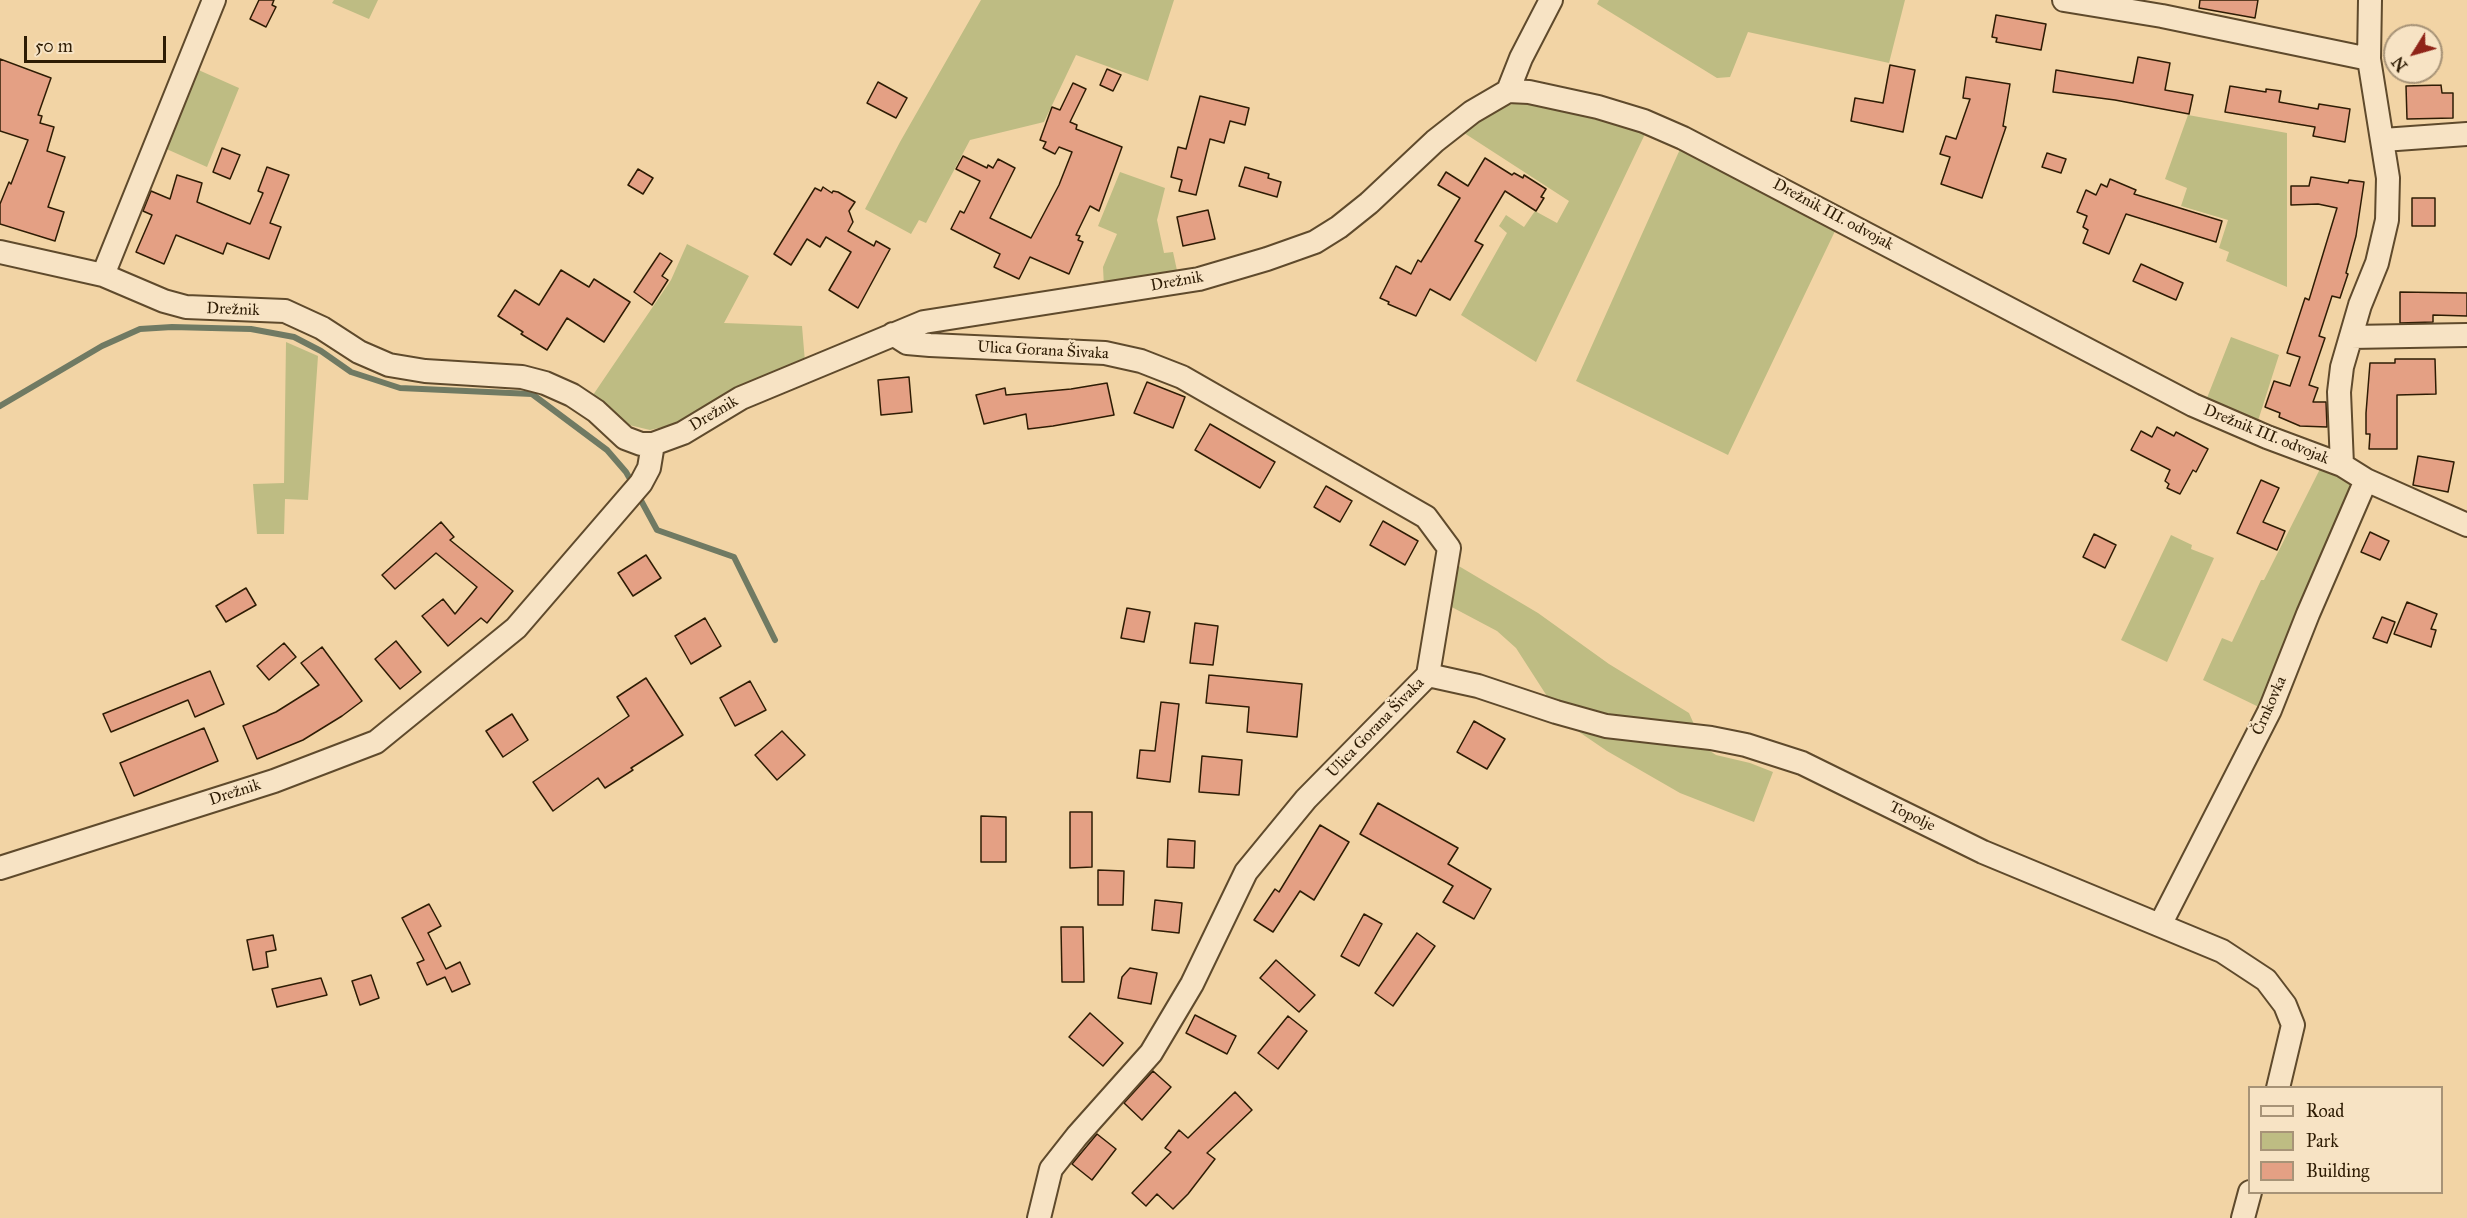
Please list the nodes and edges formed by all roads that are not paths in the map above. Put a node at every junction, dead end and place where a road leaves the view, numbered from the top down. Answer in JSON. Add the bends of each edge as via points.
{"nodes":[{"id":1,"x":214,"y":0,"type":"edge"},
{"id":2,"x":1551,"y":0,"type":"edge"},
{"id":3,"x":2064,"y":0,"type":"edge"},
{"id":4,"x":2370,"y":0,"type":"edge"},
{"id":5,"x":2368,"y":59,"type":"junction"},
{"id":6,"x":1508,"y":91,"type":"junction"},
{"id":7,"x":2467,"y":134,"type":"edge"},
{"id":8,"x":2383,"y":140,"type":"junction"},
{"id":9,"x":0,"y":252,"type":"edge"},
{"id":10,"x":103,"y":275,"type":"junction"},
{"id":11,"x":893,"y":334,"type":"junction"},
{"id":12,"x":2467,"y":335,"type":"edge"},
{"id":13,"x":2351,"y":337,"type":"junction"},
{"id":14,"x":653,"y":444,"type":"junction"},
{"id":15,"x":2342,"y":465,"type":"junction"},
{"id":16,"x":2366,"y":480,"type":"junction"},
{"id":17,"x":2467,"y":525,"type":"edge"},
{"id":18,"x":1428,"y":675,"type":"junction"},
{"id":19,"x":0,"y":868,"type":"edge"},
{"id":20,"x":2160,"y":925,"type":"junction"},
{"id":21,"x":2278,"y":1086,"type":"edge"},
{"id":22,"x":2249,"y":1194,"type":"edge"},
{"id":23,"x":1039,"y":1218,"type":"edge"},
{"id":24,"x":2243,"y":1218,"type":"edge"}],
"edges":[{"from":1,"to":10,"type":"street"},
{"from":2,"to":6,"type":"street"},
{"from":3,"to":5,"type":"street"},
{"from":4,"to":5,"type":"street","name":"Drežnik III. odvojak"},
{"from":5,"to":8,"type":"street","name":"Drežnik III. odvojak"},
{"from":6,"to":11,"type":"street","name":"Drežnik","via":[[1444,134],[1339,227],[1305,245],[1199,279],[924,322]]},
{"from":6,"to":15,"type":"street","name":"Drežnik III. odvojak","via":[[1598,107],[1683,138],[2193,405]]},
{"from":7,"to":8,"type":"street"},
{"from":8,"to":13,"type":"street","name":"Drežnik III. odvojak","via":[[2388,178],[2386,220],[2377,263]]},
{"from":9,"to":10,"type":"street","name":"Drežnik"},
{"from":10,"to":14,"type":"street","name":"Drežnik","via":[[186,307],[285,311],[388,365],[522,377],[545,383],[572,394],[625,438]]},
{"from":11,"to":14,"type":"street","name":"Drežnik","via":[[741,398],[682,433]]},
{"from":11,"to":18,"type":"street","name":"Ulica Gorana Šivaka","via":[[907,343],[1105,353],[1141,361],[1182,377],[1426,517],[1449,548]]},
{"from":12,"to":13,"type":"street"},
{"from":13,"to":15,"type":"street","name":"Drežnik III. odvojak","via":[[2339,392]]},
{"from":14,"to":19,"type":"street","name":"Drežnik","via":[[651,461],[641,483],[516,628],[376,742],[274,781]]},
{"from":15,"to":16,"type":"street","name":"Drežnik III. odvojak"},
{"from":16,"to":17,"type":"street","name":"Drežnik III. odvojak"},
{"from":16,"to":20,"type":"street","name":"Črnkovka","via":[[2270,710]]},
{"from":18,"to":20,"type":"street","name":"Topolje","via":[[1478,686],[1605,726],[1711,738],[1802,763],[1983,852]]},
{"from":18,"to":23,"type":"street","name":"Ulica Gorana Šivaka","via":[[1306,799],[1246,872],[1192,984],[1151,1053],[1051,1169]]},
{"from":20,"to":21,"type":"street","name":"Topolje","via":[[2231,957],[2266,980],[2285,1005],[2293,1025]]},
{"from":22,"to":24,"type":"street"}]}
